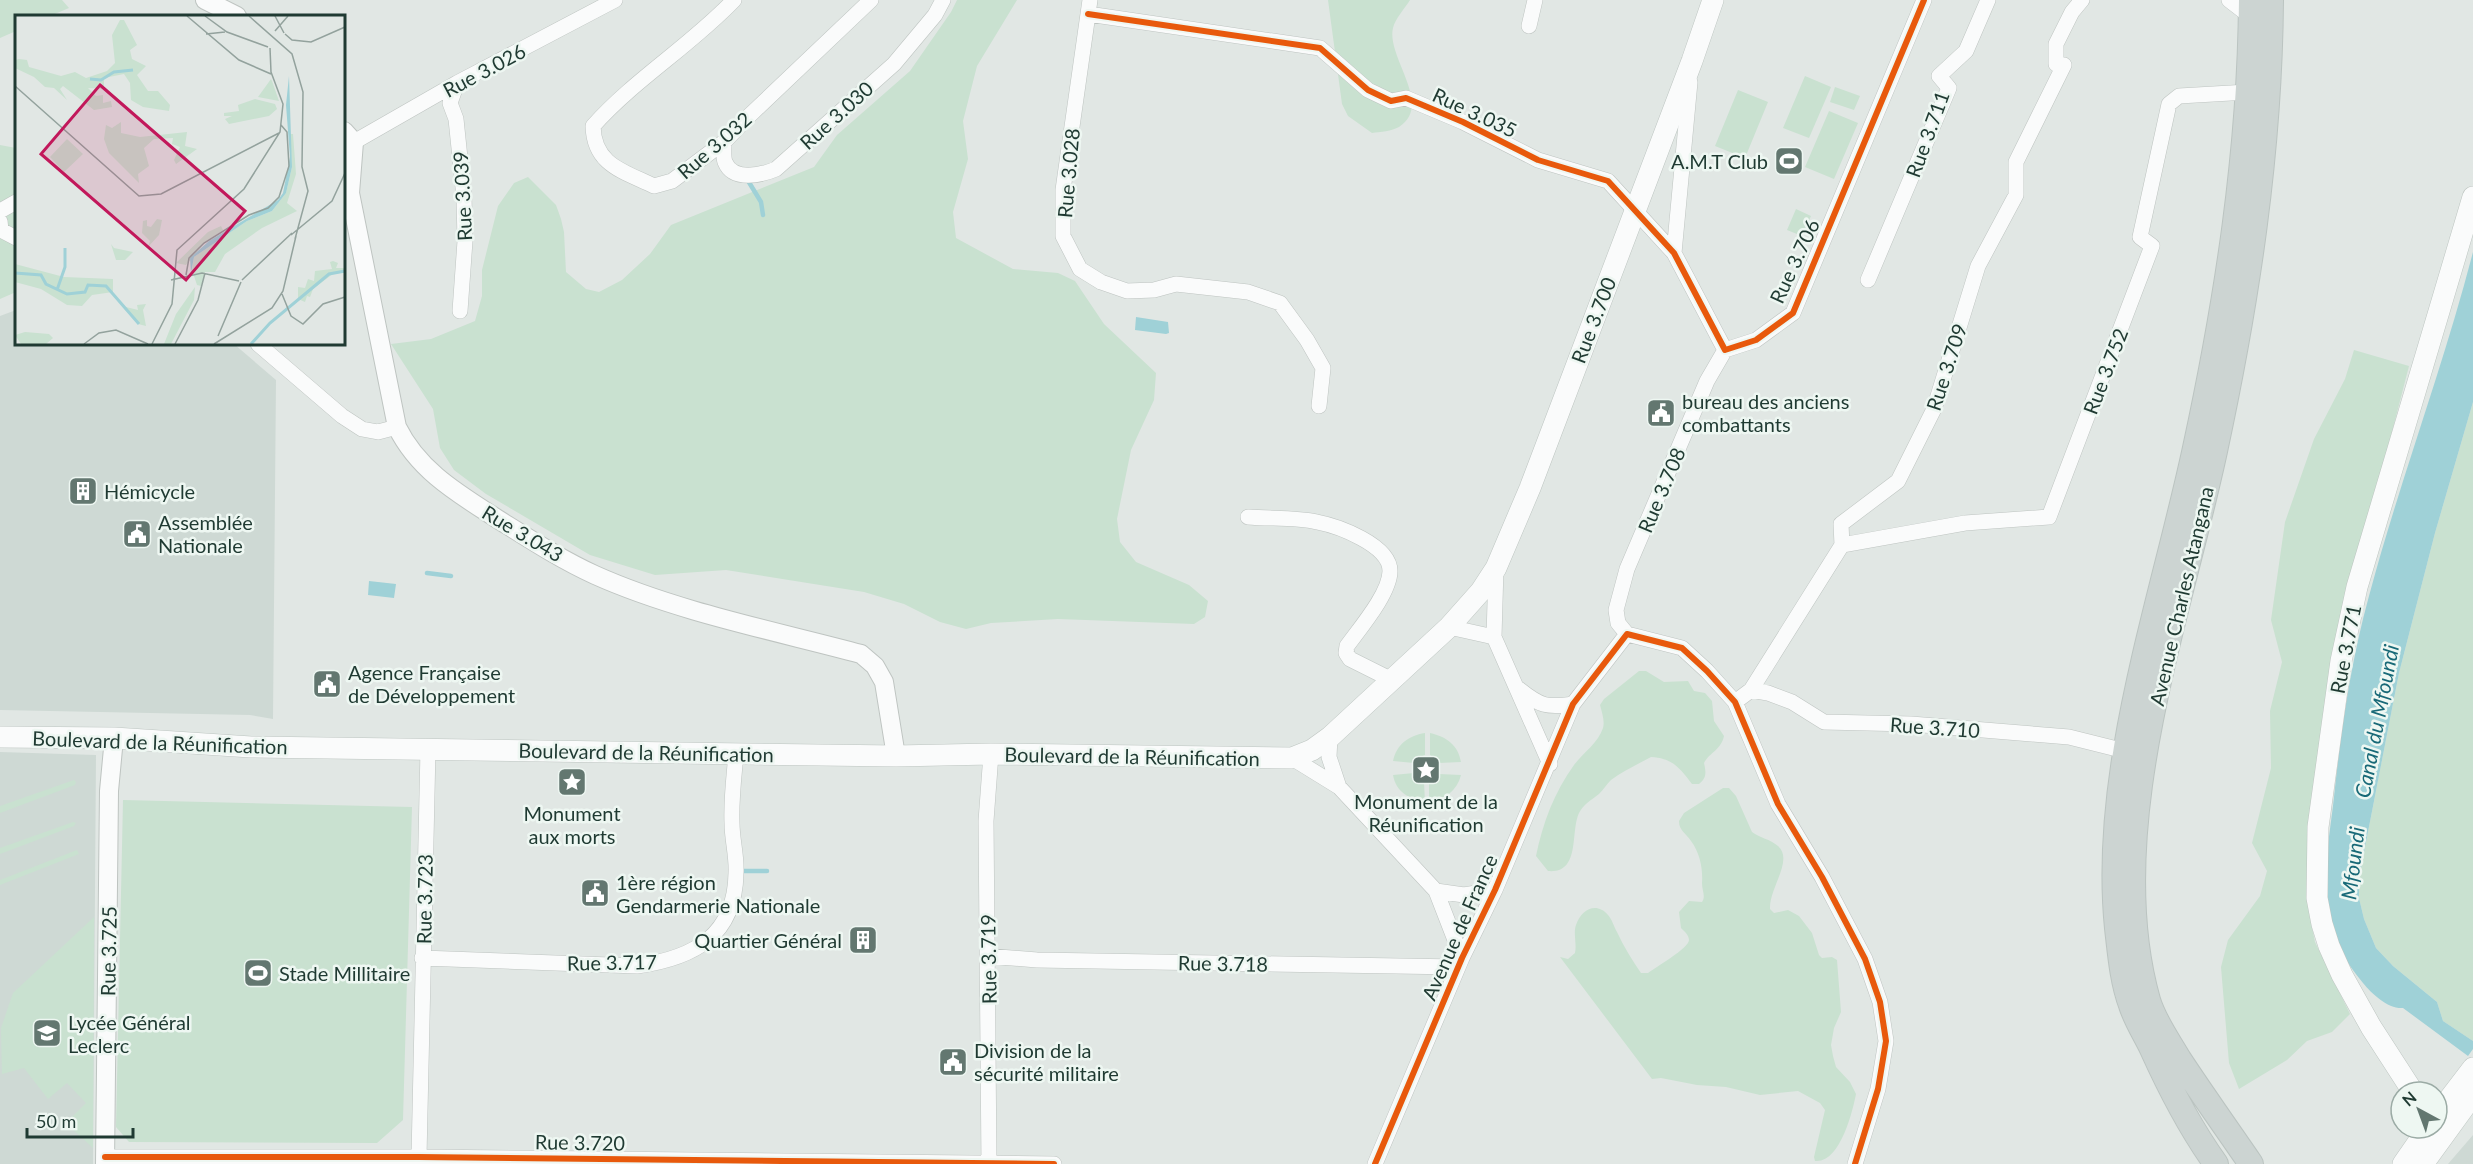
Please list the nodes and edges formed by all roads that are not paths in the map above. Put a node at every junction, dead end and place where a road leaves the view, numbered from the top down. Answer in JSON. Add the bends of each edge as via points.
{"nodes":[{"id":1,"x":205,"y":0,"type":"edge"},
{"id":2,"x":615,"y":0,"type":"edge"},
{"id":3,"x":734,"y":0,"type":"edge"},
{"id":4,"x":871,"y":0,"type":"edge"},
{"id":5,"x":943,"y":0,"type":"edge"},
{"id":6,"x":1535,"y":0,"type":"edge"},
{"id":7,"x":1713,"y":0,"type":"edge"},
{"id":8,"x":1924,"y":0,"type":"edge"},
{"id":9,"x":1988,"y":0,"type":"edge"},
{"id":10,"x":2082,"y":0,"type":"edge"},
{"id":11,"x":2229,"y":0,"type":"edge"},
{"id":12,"x":2271,"y":0,"type":"edge"},
{"id":13,"x":1089,"y":7,"type":"edge"},
{"id":14,"x":2251,"y":8,"type":"edge"},
{"id":15,"x":235,"y":15,"type":"edge"},
{"id":16,"x":1528,"y":26,"type":"dead end"},
{"id":17,"x":1692,"y":61,"type":"junction"},
{"id":18,"x":457,"y":83,"type":"junction"},
{"id":19,"x":2248,"y":92,"type":"junction"},
{"id":20,"x":349,"y":136,"type":"edge"},
{"id":21,"x":724,"y":142,"type":"junction"},
{"id":22,"x":2473,"y":198,"type":"edge"},
{"id":23,"x":15,"y":203,"type":"edge"},
{"id":24,"x":1636,"y":210,"type":"junction"},
{"id":25,"x":0,"y":211,"type":"edge"},
{"id":26,"x":0,"y":221,"type":"edge"},
{"id":27,"x":15,"y":237,"type":"edge"},
{"id":28,"x":1674,"y":253,"type":"junction"},
{"id":29,"x":1868,"y":280,"type":"dead end"},
{"id":30,"x":460,"y":311,"type":"dead end"},
{"id":31,"x":259,"y":345,"type":"edge"},
{"id":32,"x":1725,"y":350,"type":"junction"},
{"id":33,"x":1319,"y":406,"type":"dead end"},
{"id":34,"x":397,"y":427,"type":"junction"},
{"id":35,"x":1248,"y":518,"type":"dead end"},
{"id":36,"x":1842,"y":545,"type":"junction"},
{"id":37,"x":1496,"y":568,"type":"junction"},
{"id":38,"x":1449,"y":627,"type":"junction"},
{"id":39,"x":1627,"y":634,"type":"junction"},
{"id":40,"x":1494,"y":637,"type":"junction"},
{"id":41,"x":1392,"y":680,"type":"junction"},
{"id":42,"x":1516,"y":686,"type":"junction"},
{"id":43,"x":1751,"y":690,"type":"junction"},
{"id":44,"x":1736,"y":702,"type":"junction"},
{"id":45,"x":1573,"y":704,"type":"junction"},
{"id":46,"x":0,"y":737,"type":"edge"},
{"id":47,"x":1330,"y":737,"type":"junction"},
{"id":48,"x":114,"y":738,"type":"junction"},
{"id":49,"x":428,"y":749,"type":"junction"},
{"id":50,"x":2125,"y":751,"type":"junction"},
{"id":51,"x":736,"y":754,"type":"junction"},
{"id":52,"x":991,"y":754,"type":"junction"},
{"id":53,"x":896,"y":756,"type":"junction"},
{"id":54,"x":1292,"y":758,"type":"junction"},
{"id":55,"x":1550,"y":764,"type":"junction"},
{"id":56,"x":1339,"y":787,"type":"junction"},
{"id":57,"x":1495,"y":890,"type":"junction"},
{"id":58,"x":1436,"y":891,"type":"junction"},
{"id":59,"x":987,"y":956,"type":"junction"},
{"id":60,"x":422,"y":958,"type":"junction"},
{"id":61,"x":1460,"y":962,"type":"junction"},
{"id":62,"x":2473,"y":1068,"type":"edge"},
{"id":63,"x":2405,"y":1080,"type":"edge"},
{"id":64,"x":2473,"y":1095,"type":"edge"},
{"id":65,"x":2173,"y":1097,"type":"junction"},
{"id":66,"x":2449,"y":1099,"type":"edge"},
{"id":67,"x":2420,"y":1140,"type":"edge"},
{"id":68,"x":419,"y":1157,"type":"junction"},
{"id":69,"x":105,"y":1160,"type":"edge"},
{"id":70,"x":989,"y":1163,"type":"edge"},
{"id":71,"x":1054,"y":1164,"type":"edge"},
{"id":72,"x":1375,"y":1164,"type":"edge"},
{"id":73,"x":1855,"y":1164,"type":"edge"},
{"id":74,"x":2217,"y":1164,"type":"edge"},
{"id":75,"x":2229,"y":1164,"type":"edge"},
{"id":76,"x":2251,"y":1164,"type":"edge"},
{"id":77,"x":2403,"y":1164,"type":"edge"},
{"id":78,"x":2423,"y":1164,"type":"edge"}],
"edges":[{"from":1,"to":15,"type":"street"},
{"from":2,"to":18,"type":"street","name":"Rue 3.026"},
{"from":3,"to":21,"type":"street","name":"Rue 3.032","via":[[612,104],[593,126],[600,156],[654,186],[672,181]]},
{"from":4,"to":21,"type":"street","name":"Rue 3.032"},
{"from":5,"to":21,"type":"street","name":"Rue 3.030","via":[[894,64],[776,169],[750,176],[732,170],[724,162]]},
{"from":6,"to":16,"type":"street"},
{"from":7,"to":17,"type":"main road","name":"Rue 3.700"},
{"from":8,"to":32,"type":"street","name":"Rue 3.706","via":[[1792,313],[1756,340]]},
{"from":9,"to":29,"type":"street","name":"Rue 3.711","via":[[1966,51],[1939,76],[1948,88]]},
{"from":10,"to":36,"type":"street","name":"Rue 3.709","via":[[2056,44],[2056,64],[2064,65],[2016,162],[2016,195],[1978,267],[1934,409],[1898,481],[1841,524]]},
{"from":11,"to":14,"type":"street"},
{"from":12,"to":76,"type":"main road","name":"Avenue Charles Atangana","via":[[2266,124],[2247,292],[2201,516],[2144,756],[2134,839],[2133,900],[2149,1002],[2169,1042]]},
{"from":13,"to":24,"type":"street","name":"Rue 3.035","via":[[1320,48],[1368,90],[1390,100],[1406,98],[1538,160],[1608,180]]},
{"from":13,"to":33,"type":"street","name":"Rue 3.028","via":[[1063,190],[1063,236],[1080,269],[1127,291],[1176,284],[1248,292],[1280,303],[1323,368]]},
{"from":14,"to":19,"type":"main road","name":"Avenue Charles Atangana"},
{"from":17,"to":24,"type":"main road","name":"Rue 3.700"},
{"from":17,"to":28,"type":"street"},
{"from":18,"to":20,"type":"street","name":"Rue 3.026"},
{"from":18,"to":30,"type":"street","name":"Rue 3.039","via":[[450,103],[456,119],[464,197]]},
{"from":19,"to":36,"type":"street","name":"Rue 3.752","via":[[2178,96],[2169,104],[2140,237],[2152,246],[2049,517],[1965,523]]},
{"from":19,"to":50,"type":"main road","name":"Avenue Charles Atangana","via":[[2227,287],[2184,499]]},
{"from":20,"to":34,"type":"street","name":"Rue 3.043","via":[[350,193]]},
{"from":22,"to":63,"type":"main road","name":"Rue 3.771","via":[[2357,587],[2341,661],[2318,827],[2317,898],[2329,946],[2371,1027]]},
{"from":23,"to":25,"type":"street"},
{"from":24,"to":28,"type":"street"},
{"from":24,"to":37,"type":"main road","name":"Rue 3.700"},
{"from":26,"to":27,"type":"street","via":[[1,230]]},
{"from":28,"to":32,"type":"street"},
{"from":31,"to":34,"type":"street","via":[[362,429],[378,432]]},
{"from":32,"to":39,"type":"street","name":"Rue 3.708","via":[[1707,381],[1627,568],[1616,610],[1618,623]]},
{"from":34,"to":53,"type":"street","name":"Rue 3.043","via":[[406,445],[433,475],[532,540],[595,575],[668,602],[861,654],[884,682]]},
{"from":35,"to":41,"type":"street","via":[[1316,521],[1334,526],[1374,546],[1385,557],[1390,570],[1387,584],[1346,653],[1350,659]]},
{"from":36,"to":43,"type":"street","name":"Rue 3.709"},
{"from":37,"to":38,"type":"main road","name":"Rue 3.700"},
{"from":37,"to":40,"type":"street"},
{"from":38,"to":40,"type":"street"},
{"from":38,"to":41,"type":"main road","name":"Rue 3.700"},
{"from":39,"to":44,"type":"street","via":[[1682,648]]},
{"from":39,"to":45,"type":"street","name":"Avenue de France"},
{"from":40,"to":42,"type":"street"},
{"from":41,"to":47,"type":"main road","name":"Rue 3.700"},
{"from":42,"to":45,"type":"street","via":[[1542,705]]},
{"from":42,"to":55,"type":"street"},
{"from":43,"to":44,"type":"street","name":"Rue 3.709"},
{"from":43,"to":50,"type":"street","name":"Rue 3.710","via":[[1792,702],[1824,722],[1911,724],[2069,737]]},
{"from":44,"to":73,"type":"street","via":[[1778,804],[1865,959],[1880,1002],[1886,1041],[1878,1089]]},
{"from":45,"to":55,"type":"street","name":"Avenue de France"},
{"from":46,"to":48,"type":"main road","name":"Boulevard de la Réunification"},
{"from":47,"to":54,"type":"main road","name":"Rue 3.700"},
{"from":47,"to":56,"type":"street","via":[[1329,757]]},
{"from":48,"to":49,"type":"main road","name":"Boulevard de la Réunification","via":[[251,747]]},
{"from":48,"to":69,"type":"street","name":"Rue 3.725","via":[[109,791]]},
{"from":49,"to":51,"type":"main road","name":"Boulevard de la Réunification"},
{"from":49,"to":60,"type":"street","name":"Rue 3.723"},
{"from":50,"to":65,"type":"main road","name":"Avenue Charles Atangana","via":[[2115,835],[2114,898],[2120,956],[2130,1003]]},
{"from":51,"to":53,"type":"main road","name":"Boulevard de la Réunification"},
{"from":51,"to":60,"type":"street","name":"Rue 3.717","via":[[732,796],[736,873],[732,909],[720,931],[691,952],[666,962],[637,966]]},
{"from":52,"to":53,"type":"main road","name":"Boulevard de la Réunification"},
{"from":52,"to":54,"type":"main road","name":"Boulevard de la Réunification"},
{"from":52,"to":59,"type":"street","name":"Rue 3.719","via":[[986,821]]},
{"from":54,"to":56,"type":"street"},
{"from":55,"to":57,"type":"street","name":"Avenue de France"},
{"from":56,"to":58,"type":"street"},
{"from":57,"to":58,"type":"street","via":[[1464,895]]},
{"from":57,"to":61,"type":"street","name":"Avenue de France"},
{"from":58,"to":61,"type":"street"},
{"from":59,"to":61,"type":"street","name":"Rue 3.718","via":[[1037,960]]},
{"from":59,"to":70,"type":"street","name":"Rue 3.719"},
{"from":60,"to":68,"type":"street","name":"Rue 3.723"},
{"from":61,"to":72,"type":"street","name":"Avenue de France"},
{"from":62,"to":66,"type":"main road"},
{"from":64,"to":78,"type":"main road"},
{"from":65,"to":74,"type":"main road","name":"Avenue Charles Atangana"},
{"from":65,"to":75,"type":"main road"},
{"from":67,"to":77,"type":"main road"},
{"from":68,"to":69,"type":"street","name":"Rue 3.720"},
{"from":68,"to":70,"type":"street","name":"Rue 3.720"},
{"from":70,"to":71,"type":"street","name":"Rue 3.720"}]}
